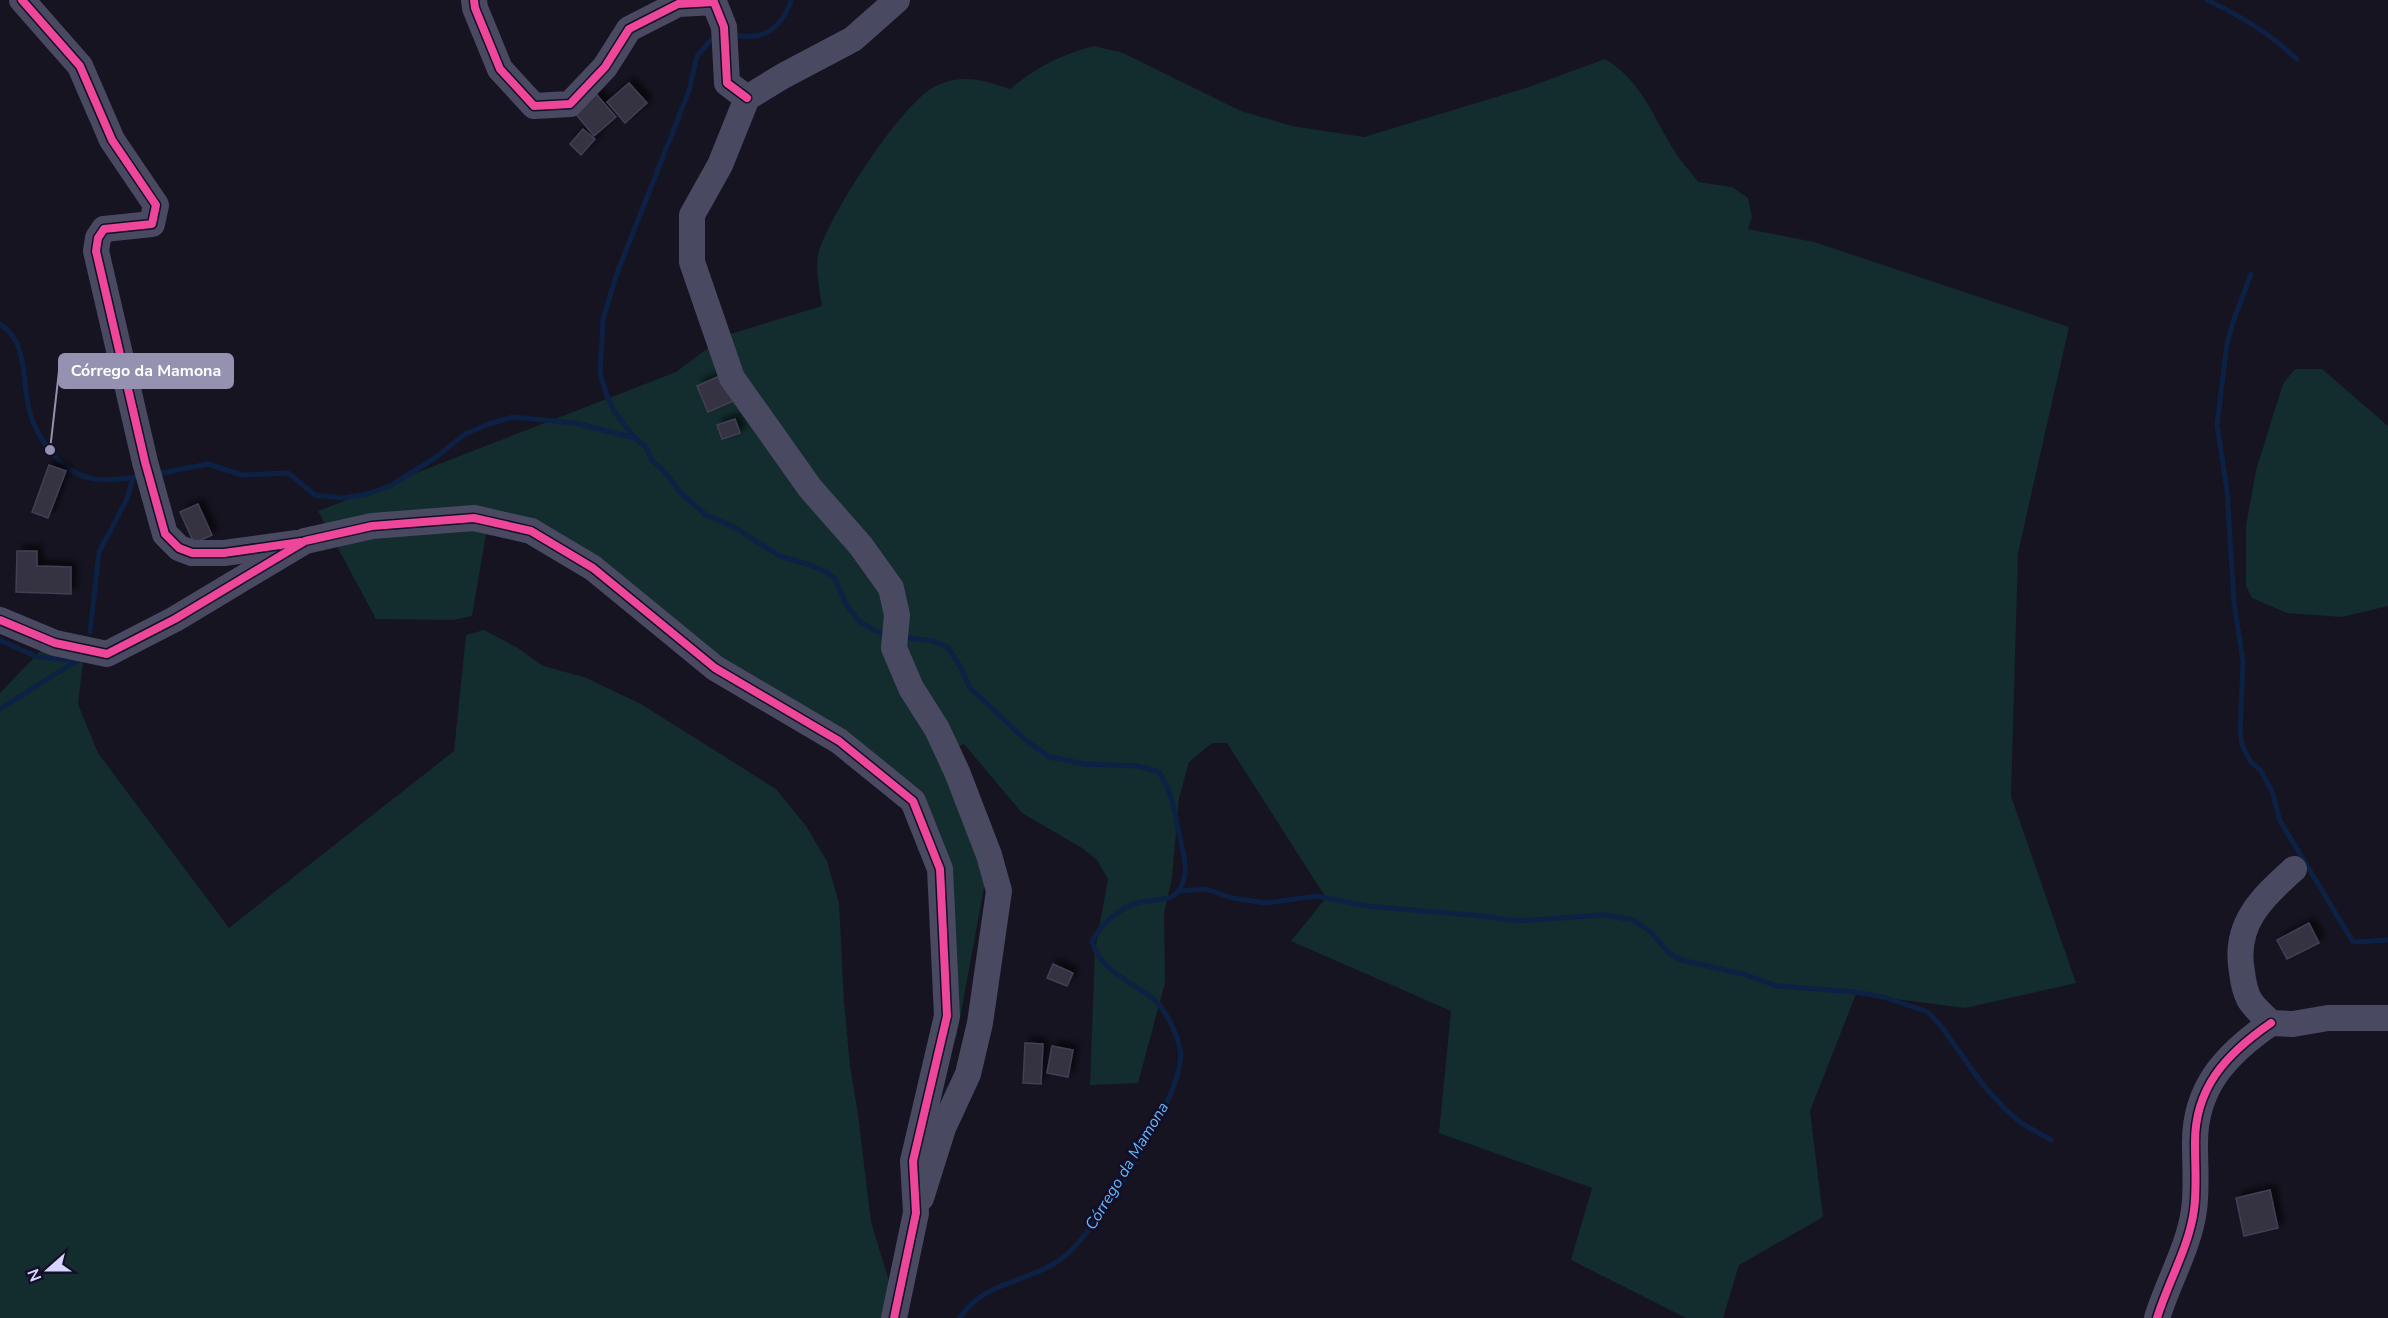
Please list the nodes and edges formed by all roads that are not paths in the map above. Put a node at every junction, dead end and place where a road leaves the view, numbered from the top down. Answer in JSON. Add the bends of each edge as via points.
{"nodes":[{"id":1,"x":21,"y":0,"type":"edge"},
{"id":2,"x":474,"y":0,"type":"edge"},
{"id":3,"x":897,"y":0,"type":"edge"},
{"id":4,"x":747,"y":98,"type":"junction"},
{"id":5,"x":305,"y":541,"type":"junction"},
{"id":6,"x":0,"y":620,"type":"edge"},
{"id":7,"x":2294,"y":869,"type":"dead end"},
{"id":8,"x":2388,"y":1018,"type":"edge"},
{"id":9,"x":2271,"y":1023,"type":"junction"},
{"id":10,"x":916,"y":1213,"type":"junction"},
{"id":11,"x":894,"y":1318,"type":"edge"},
{"id":12,"x":2157,"y":1318,"type":"edge"}],
"edges":[{"from":1,"to":5,"type":"street","via":[[80,66],[112,140],[156,205],[152,224],[104,229],[96,251],[165,534],[179,548],[192,553],[224,553]]},
{"from":2,"to":4,"type":"street","via":[[500,69],[534,106],[570,104],[605,67],[629,29],[678,4],[714,2],[724,37],[727,83]]},
{"from":3,"to":4,"type":"street","via":[[853,39]]},
{"from":4,"to":10,"type":"street","via":[[720,165],[692,215],[692,262],[732,378],[810,488],[861,546],[891,588],[897,615],[895,636],[911,688],[937,729],[957,772],[999,891],[980,1023],[968,1074],[943,1128]]},
{"from":5,"to":6,"type":"street","via":[[175,619],[107,654],[55,643]]},
{"from":5,"to":10,"type":"street","via":[[372,526],[474,518],[531,531],[593,568],[715,668],[839,741],[913,801],[940,869],[947,1016],[913,1161]]},
{"from":7,"to":9,"type":"street","via":[[2252,910],[2240,942],[2240,963],[2249,1000]]},
{"from":8,"to":9,"type":"street"},
{"from":9,"to":12,"type":"street","via":[[2240,1046],[2217,1070],[2199,1108],[2194,1210],[2188,1238]]},
{"from":10,"to":11,"type":"street"}]}
